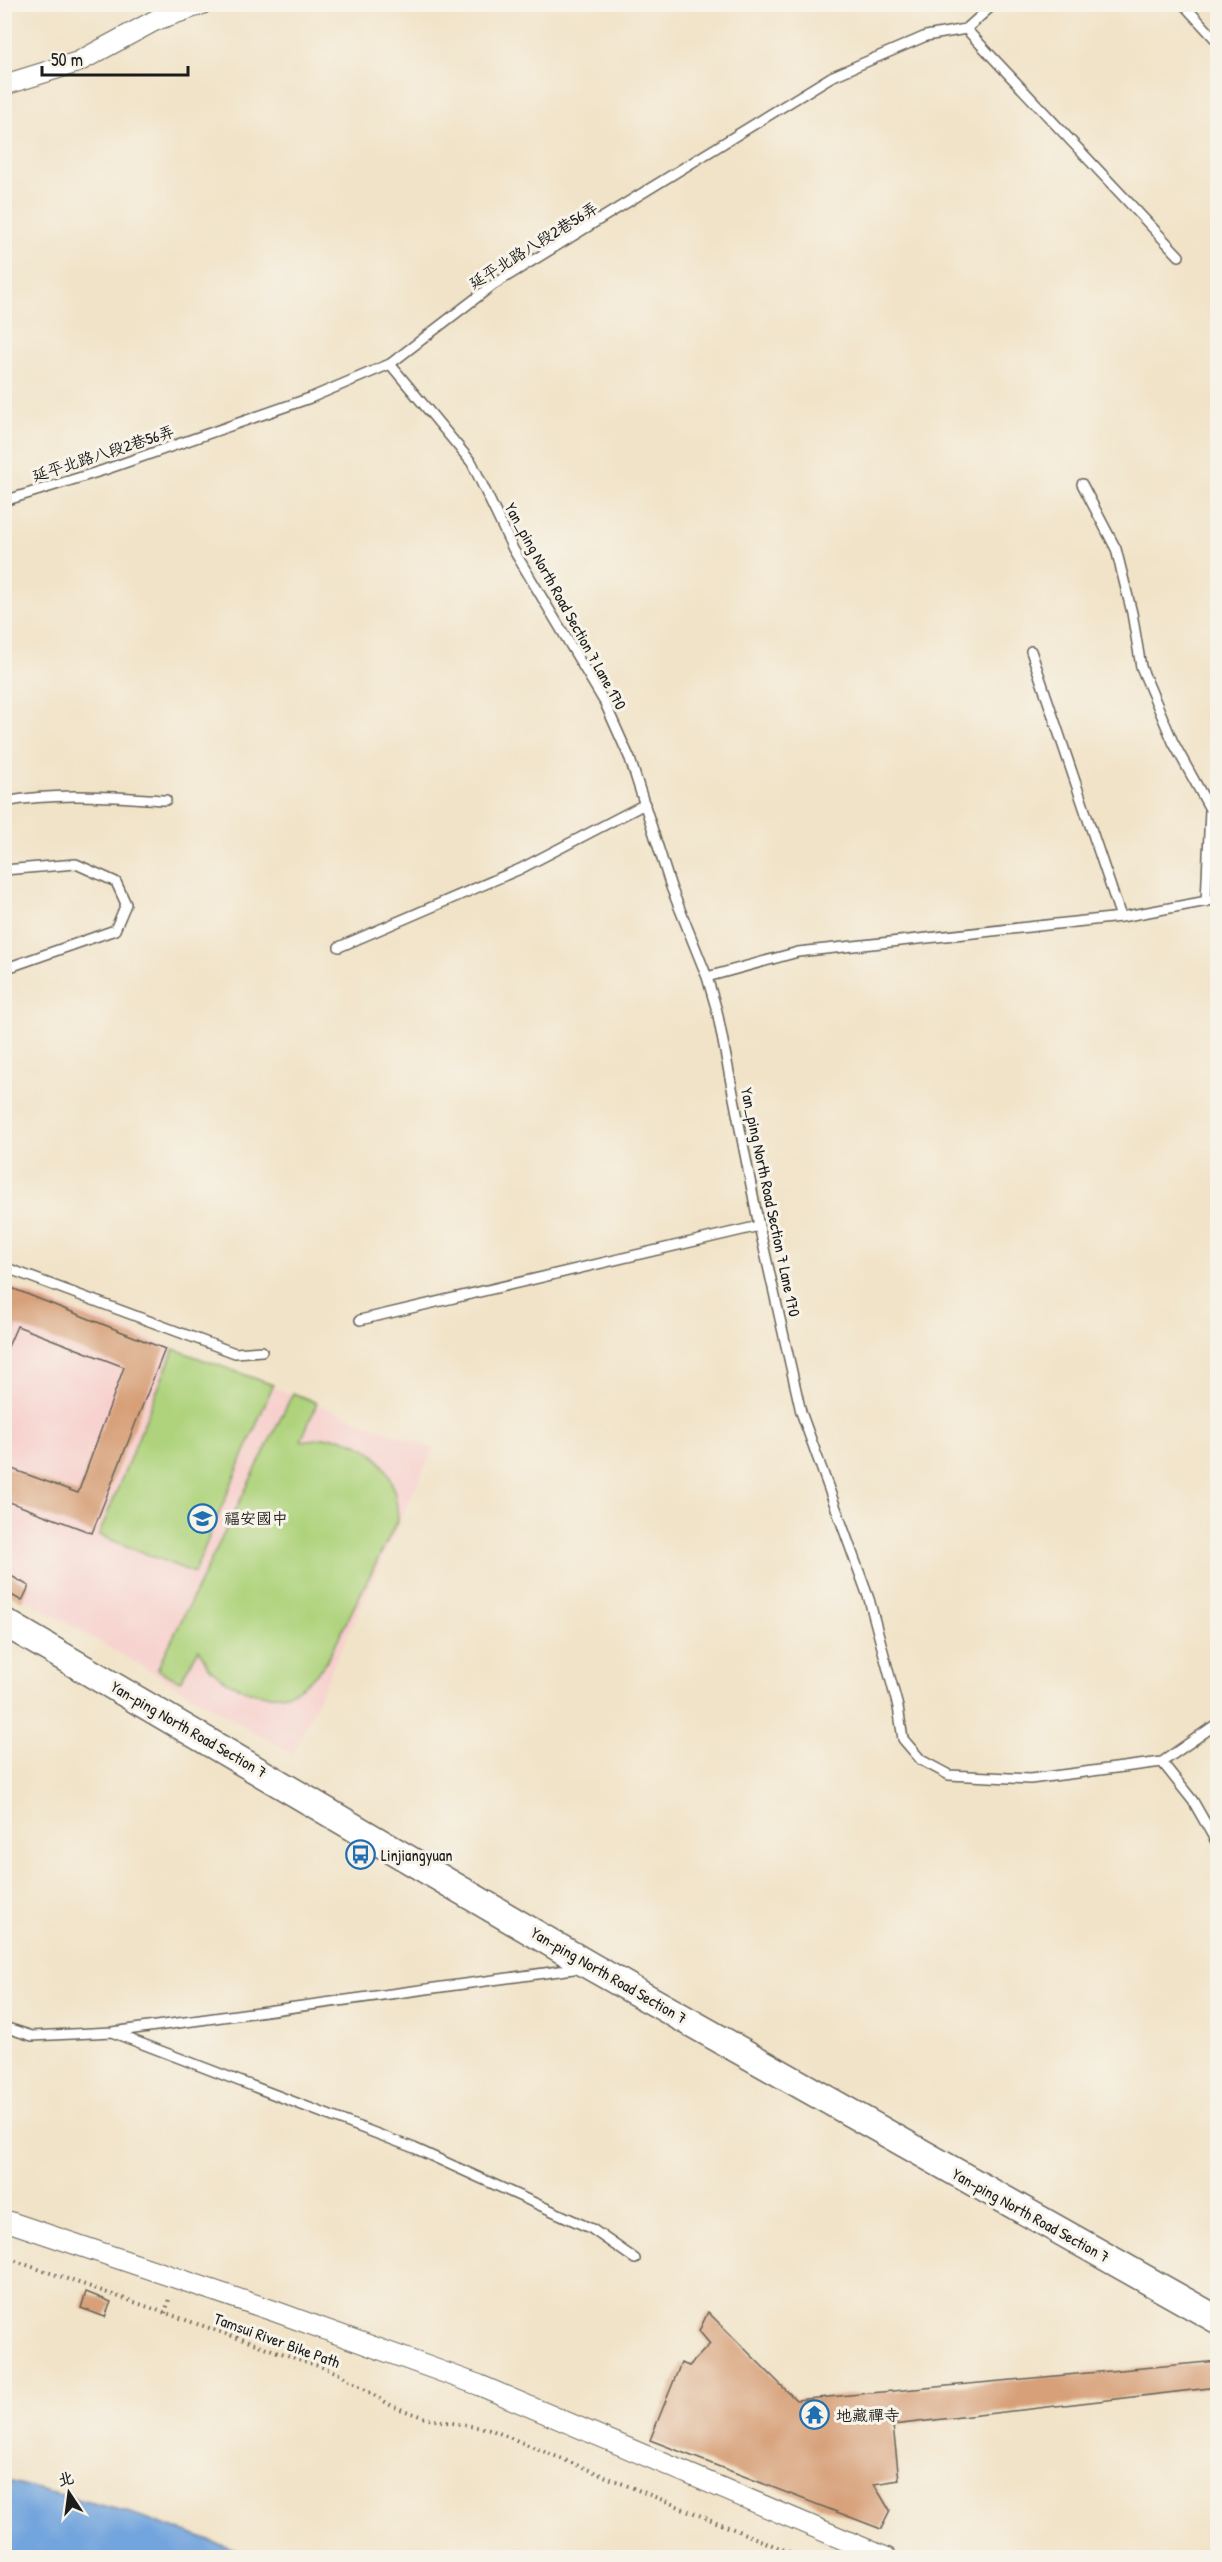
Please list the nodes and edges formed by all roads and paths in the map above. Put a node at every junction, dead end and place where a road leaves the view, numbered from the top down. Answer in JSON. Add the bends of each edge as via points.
{"nodes":[{"id":1,"x":202,"y":4,"type":"edge"},
{"id":2,"x":994,"y":4,"type":"edge"},
{"id":3,"x":1183,"y":4,"type":"edge"},
{"id":4,"x":966,"y":29,"type":"junction"},
{"id":5,"x":1218,"y":42,"type":"edge"},
{"id":6,"x":4,"y":85,"type":"edge"},
{"id":7,"x":1179,"y":256,"type":"dead end"},
{"id":8,"x":390,"y":364,"type":"junction"},
{"id":9,"x":1082,"y":484,"type":"dead end"},
{"id":10,"x":4,"y":501,"type":"edge"},
{"id":11,"x":1031,"y":651,"type":"dead end"},
{"id":12,"x":166,"y":800,"type":"dead end"},
{"id":13,"x":4,"y":802,"type":"edge"},
{"id":14,"x":645,"y":804,"type":"junction"},
{"id":15,"x":4,"y":870,"type":"edge"},
{"id":16,"x":1218,"y":899,"type":"edge"},
{"id":17,"x":1206,"y":902,"type":"junction"},
{"id":18,"x":1121,"y":917,"type":"junction"},
{"id":19,"x":339,"y":947,"type":"dead end"},
{"id":20,"x":4,"y":969,"type":"edge"},
{"id":21,"x":707,"y":977,"type":"junction"},
{"id":22,"x":759,"y":1226,"type":"junction"},
{"id":23,"x":4,"y":1267,"type":"edge"},
{"id":24,"x":360,"y":1320,"type":"dead end"},
{"id":25,"x":262,"y":1351,"type":"dead end"},
{"id":26,"x":4,"y":1622,"type":"edge"},
{"id":27,"x":1218,"y":1723,"type":"edge"},
{"id":28,"x":1162,"y":1762,"type":"junction"},
{"id":29,"x":1218,"y":1845,"type":"edge"},
{"id":30,"x":592,"y":1967,"type":"junction"},
{"id":31,"x":4,"y":2027,"type":"edge"},
{"id":32,"x":112,"y":2032,"type":"junction"},
{"id":33,"x":4,"y":2220,"type":"edge"},
{"id":34,"x":4,"y":2256,"type":"edge"},
{"id":35,"x":635,"y":2259,"type":"dead end"},
{"id":36,"x":1218,"y":2320,"type":"edge"},
{"id":37,"x":804,"y":2558,"type":"edge"},
{"id":38,"x":887,"y":2558,"type":"edge"}],
"edges":[{"from":1,"to":6,"type":"street","via":[[156,20],[78,62]]},
{"from":2,"to":4,"type":"lane"},
{"from":3,"to":5,"type":"lane"},
{"from":4,"to":7,"type":"lane"},
{"from":4,"to":8,"type":"lane","name":"延平北路八段2巷56弄","via":[[926,36],[831,77],[493,285]]},
{"from":8,"to":10,"type":"lane","name":"延平北路八段2巷56弄","via":[[299,402]]},
{"from":8,"to":14,"type":"lane","name":"Yan_ping North Road Section 7 Lane 170","via":[[472,463],[513,549],[605,703]]},
{"from":9,"to":17,"type":"lane","via":[[1116,549],[1141,667],[1173,742],[1210,809]]},
{"from":11,"to":18,"type":"lane"},
{"from":12,"to":13,"type":"lane","via":[[80,796]]},
{"from":14,"to":19,"type":"lane","via":[[520,869]]},
{"from":14,"to":21,"type":"lane","name":"Yan_ping North Road Section 7 Lane 170","via":[[670,887]]},
{"from":15,"to":20,"type":"lane","via":[[76,864],[117,882],[126,904],[115,930]]},
{"from":16,"to":17,"type":"lane"},
{"from":17,"to":18,"type":"lane"},
{"from":18,"to":21,"type":"lane","via":[[798,952]]},
{"from":21,"to":22,"type":"lane","name":"Yan_ping North Road Section 7 Lane 170"},
{"from":22,"to":24,"type":"lane"},
{"from":22,"to":28,"type":"lane","name":"Yan_ping North Road Section 7 Lane 170","via":[[801,1412],[869,1599],[903,1739],[921,1760],[949,1776],[1030,1779]]},
{"from":23,"to":25,"type":"lane","via":[[235,1353]]},
{"from":26,"to":30,"type":"street","name":"Yan-ping North Road Section 7"},
{"from":27,"to":28,"type":"lane"},
{"from":28,"to":29,"type":"lane","via":[[1193,1801]]},
{"from":30,"to":32,"type":"lane"},
{"from":30,"to":36,"type":"street","name":"Yan-ping North Road Section 7"},
{"from":31,"to":32,"type":"lane","via":[[32,2036]]},
{"from":32,"to":35,"type":"lane","via":[[414,2148],[592,2229]]},
{"from":33,"to":38,"type":"street","via":[[479,2385]]},
{"from":34,"to":37,"type":"path","name":"Tamsui River Bike Path","via":[[336,2372],[401,2410],[428,2419],[489,2429]]}]}
